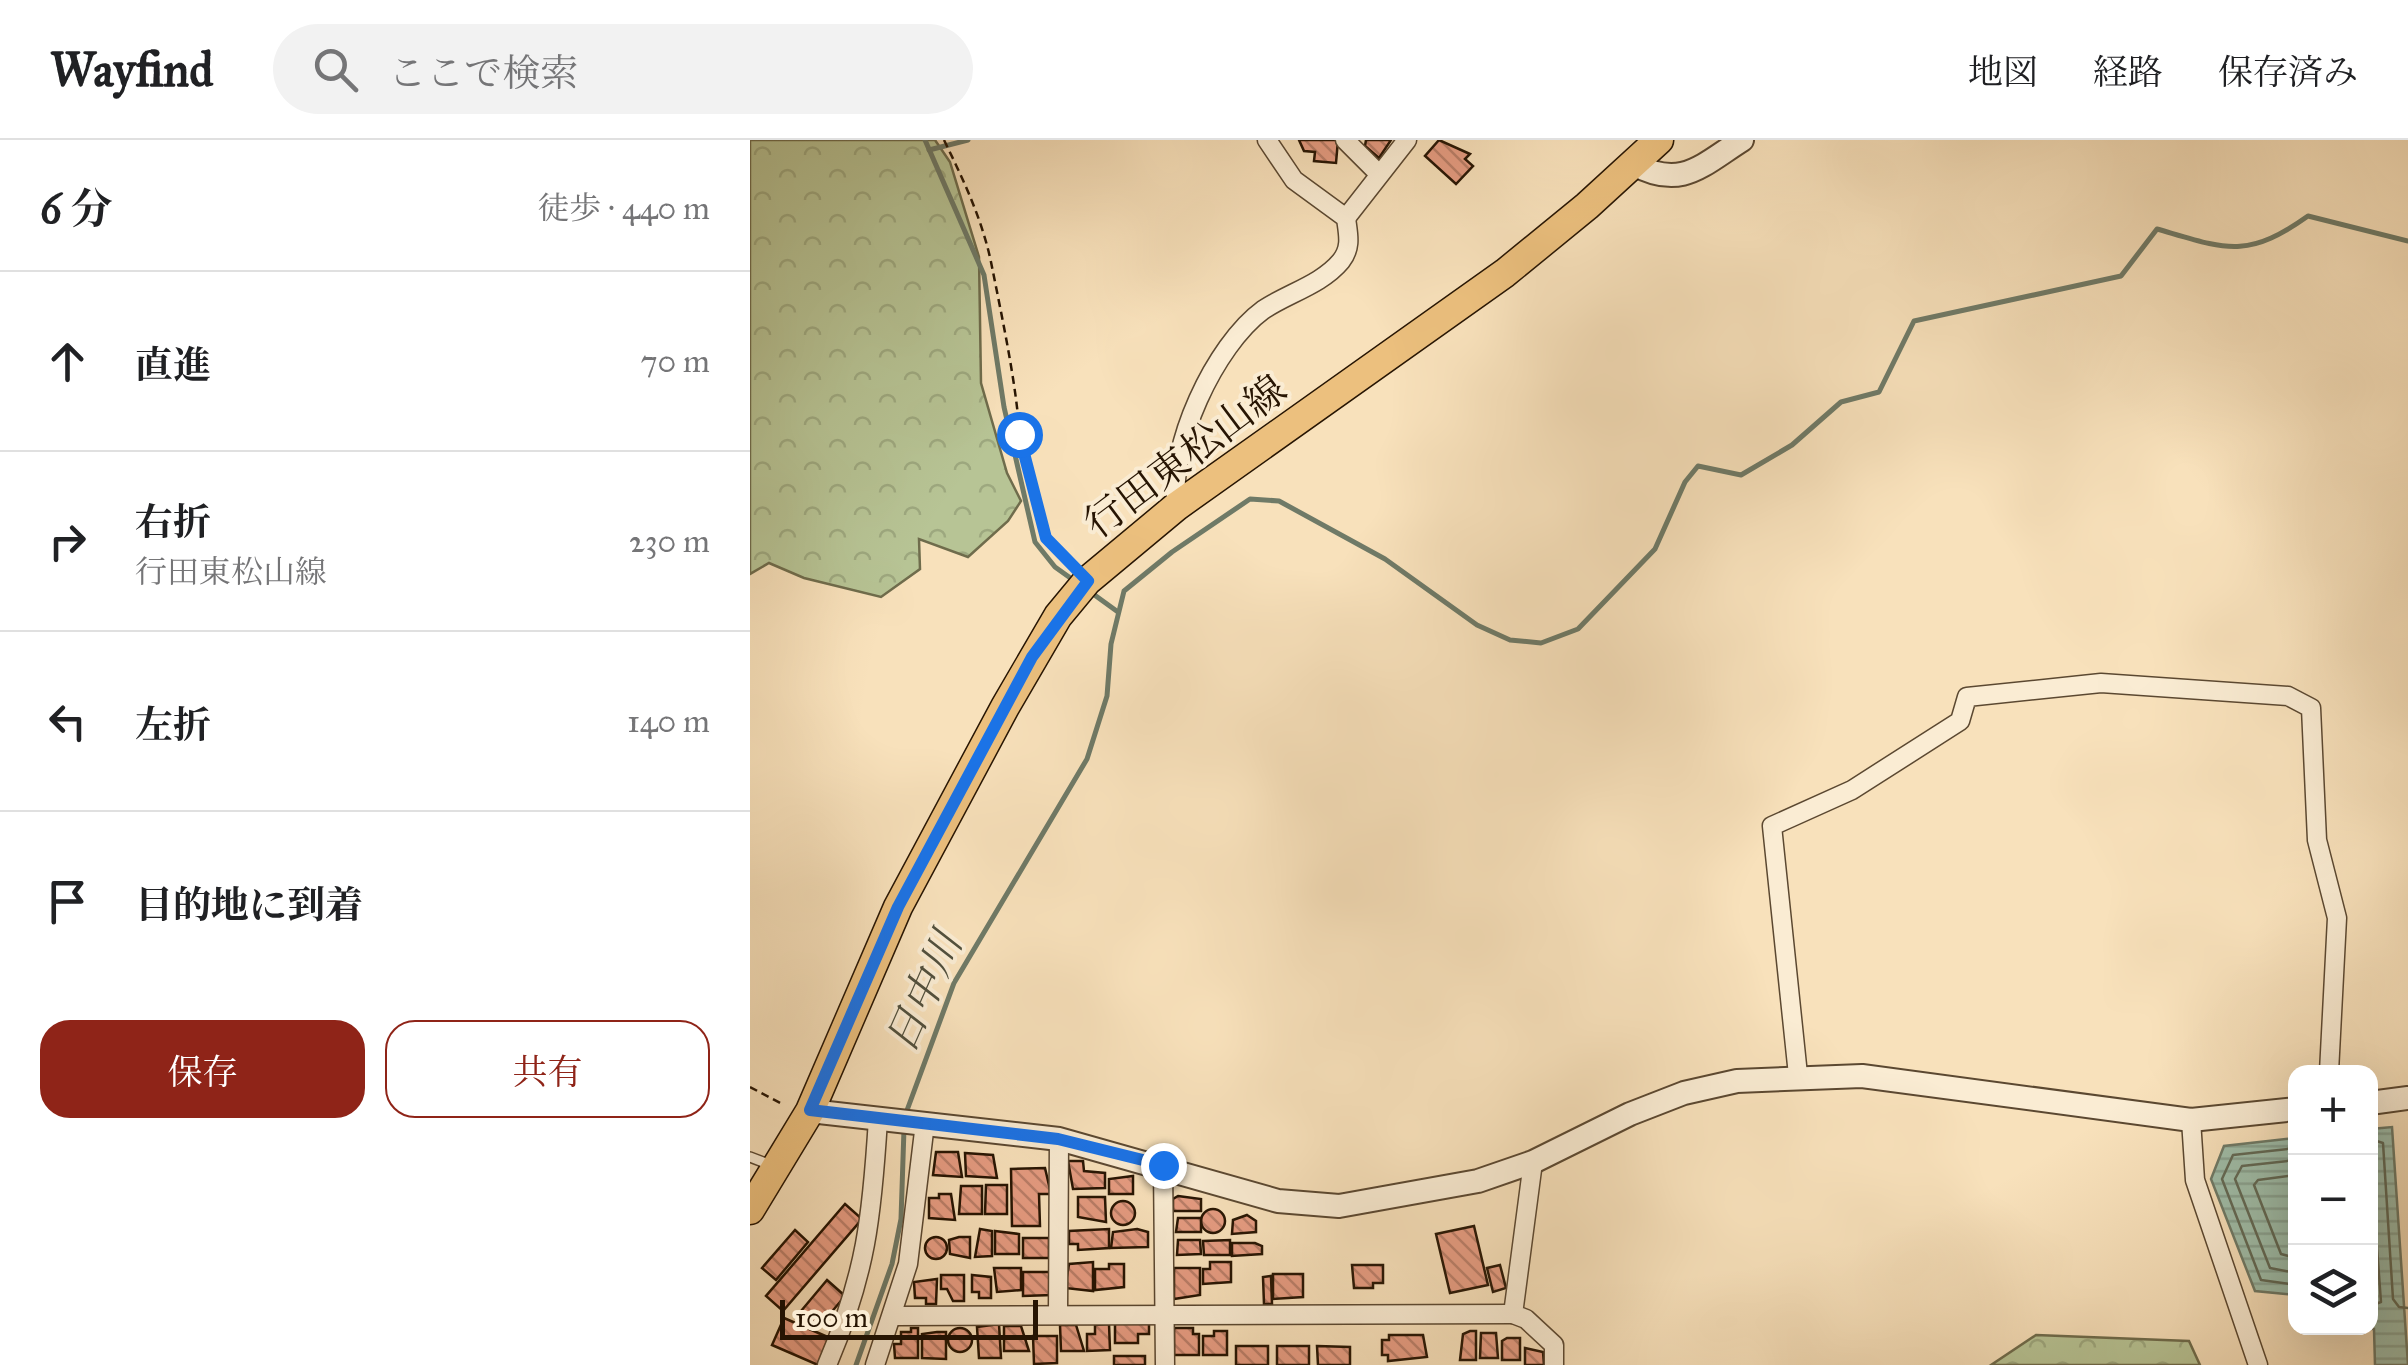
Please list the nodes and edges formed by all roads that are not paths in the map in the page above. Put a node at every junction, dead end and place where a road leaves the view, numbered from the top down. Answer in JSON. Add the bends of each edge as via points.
{"nodes":[{"id":1,"x":1268,"y":140,"type":"edge"},
{"id":2,"x":1345,"y":140,"type":"edge"},
{"id":3,"x":1407,"y":140,"type":"edge"},
{"id":4,"x":1659,"y":140,"type":"edge"},
{"id":5,"x":1742,"y":140,"type":"edge"},
{"id":6,"x":1634,"y":164,"type":"junction"},
{"id":7,"x":1378,"y":173,"type":"junction"},
{"id":8,"x":1346,"y":218,"type":"junction"},
{"id":9,"x":1177,"y":506,"type":"junction"},
{"id":10,"x":2329,"y":1065,"type":"edge"},
{"id":11,"x":1798,"y":1076,"type":"junction"},
{"id":12,"x":2408,"y":1098,"type":"edge"},
{"id":13,"x":2378,"y":1101,"type":"edge"},
{"id":14,"x":2288,"y":1111,"type":"edge"},
{"id":15,"x":808,"y":1114,"type":"junction"},
{"id":16,"x":878,"y":1120,"type":"junction"},
{"id":17,"x":2191,"y":1120,"type":"junction"},
{"id":18,"x":925,"y":1123,"type":"junction"},
{"id":19,"x":1058,"y":1139,"type":"junction"},
{"id":20,"x":750,"y":1157,"type":"edge"},
{"id":21,"x":1533,"y":1162,"type":"junction"},
{"id":22,"x":1163,"y":1165,"type":"junction"},
{"id":23,"x":778,"y":1167,"type":"junction"},
{"id":24,"x":750,"y":1210,"type":"edge"},
{"id":25,"x":1058,"y":1314,"type":"junction"},
{"id":26,"x":1164,"y":1314,"type":"junction"},
{"id":27,"x":1513,"y":1314,"type":"junction"},
{"id":28,"x":894,"y":1316,"type":"junction"},
{"id":29,"x":827,"y":1365,"type":"edge"},
{"id":30,"x":875,"y":1365,"type":"edge"},
{"id":31,"x":1165,"y":1365,"type":"edge"},
{"id":32,"x":1554,"y":1365,"type":"edge"},
{"id":33,"x":2258,"y":1365,"type":"edge"}],
"edges":[{"from":1,"to":8,"type":"street","via":[[1294,180]]},
{"from":2,"to":7,"type":"street"},
{"from":3,"to":7,"type":"street"},
{"from":4,"to":6,"type":"main road","name":"行田東松山線"},
{"from":5,"to":6,"type":"street","via":[[1679,177],[1656,176]]},
{"from":6,"to":9,"type":"main road","name":"行田東松山線","via":[[1505,273]]},
{"from":7,"to":8,"type":"street"},
{"from":8,"to":9,"type":"street","via":[[1350,244],[1341,262],[1264,310],[1227,352],[1177,452]]},
{"from":9,"to":15,"type":"main road","name":"行田東松山線","via":[[1088,581],[1032,657],[907,890]]},
{"from":10,"to":11,"type":"street","via":[[2338,918],[2317,840],[2312,708],[2288,696],[2101,684],[1967,697],[1960,720],[1852,790],[1772,826]]},
{"from":11,"to":17,"type":"street","via":[[1862,1076]]},
{"from":11,"to":21,"type":"street","via":[[1737,1080],[1684,1093]]},
{"from":12,"to":13,"type":"street"},
{"from":14,"to":17,"type":"street"},
{"from":15,"to":16,"type":"street"},
{"from":15,"to":23,"type":"main road","name":"行田東松山線"},
{"from":16,"to":18,"type":"street"},
{"from":16,"to":29,"type":"street","via":[[872,1222],[852,1305]]},
{"from":17,"to":33,"type":"street","via":[[2195,1180]]},
{"from":18,"to":19,"type":"street"},
{"from":18,"to":28,"type":"street","via":[[917,1217]]},
{"from":19,"to":22,"type":"street"},
{"from":19,"to":25,"type":"street"},
{"from":20,"to":23,"type":"lane"},
{"from":21,"to":22,"type":"street","via":[[1434,1191],[1339,1206],[1278,1201]]},
{"from":21,"to":27,"type":"street"},
{"from":22,"to":26,"type":"street"},
{"from":23,"to":24,"type":"main road","name":"行田東松山線"},
{"from":25,"to":26,"type":"street"},
{"from":25,"to":28,"type":"street"},
{"from":26,"to":27,"type":"street"},
{"from":26,"to":31,"type":"street"},
{"from":27,"to":32,"type":"street","via":[[1554,1345]]},
{"from":28,"to":30,"type":"street"}]}
